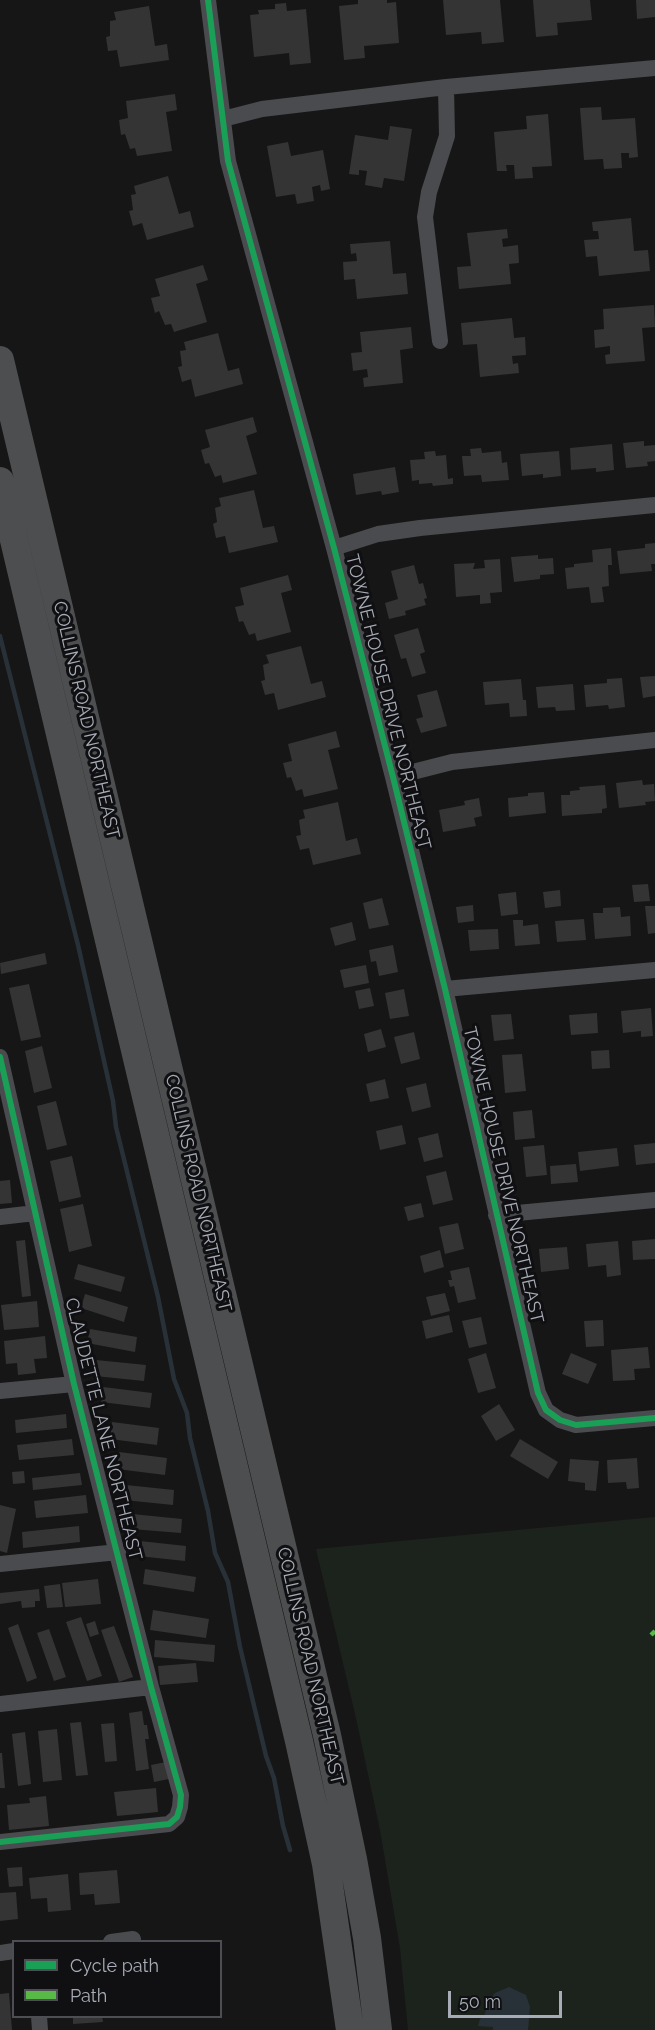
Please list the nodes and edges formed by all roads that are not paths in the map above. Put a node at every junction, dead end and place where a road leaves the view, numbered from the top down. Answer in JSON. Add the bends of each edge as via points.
{"nodes":[{"id":1,"x":208,"y":0,"type":"edge"},
{"id":2,"x":655,"y":68,"type":"edge"},
{"id":3,"x":446,"y":87,"type":"junction"},
{"id":4,"x":223,"y":119,"type":"junction"},
{"id":5,"x":440,"y":341,"type":"dead end"},
{"id":6,"x":0,"y":360,"type":"edge"},
{"id":7,"x":0,"y":481,"type":"edge"},
{"id":8,"x":655,"y":505,"type":"edge"},
{"id":9,"x":334,"y":548,"type":"junction"},
{"id":10,"x":655,"y":740,"type":"edge"},
{"id":11,"x":393,"y":777,"type":"junction"},
{"id":12,"x":655,"y":970,"type":"edge"},
{"id":13,"x":445,"y":989,"type":"junction"},
{"id":14,"x":0,"y":1057,"type":"edge"},
{"id":15,"x":3,"y":1083,"type":"edge"},
{"id":16,"x":655,"y":1200,"type":"edge"},
{"id":17,"x":35,"y":1213,"type":"junction"},
{"id":18,"x":496,"y":1215,"type":"junction"},
{"id":19,"x":0,"y":1217,"type":"edge"},
{"id":20,"x":74,"y":1384,"type":"junction"},
{"id":21,"x":0,"y":1391,"type":"edge"},
{"id":22,"x":655,"y":1418,"type":"edge"},
{"id":23,"x":118,"y":1552,"type":"junction"},
{"id":24,"x":0,"y":1564,"type":"edge"},
{"id":25,"x":151,"y":1687,"type":"junction"},
{"id":26,"x":0,"y":1704,"type":"edge"},
{"id":27,"x":0,"y":1842,"type":"edge"},
{"id":28,"x":134,"y":1939,"type":"dead end"},
{"id":29,"x":122,"y":1940,"type":"edge"},
{"id":30,"x":350,"y":2030,"type":"edge"},
{"id":31,"x":378,"y":2030,"type":"edge"}],
"edges":[{"from":1,"to":4,"type":"street","name":"TOWNE HOUSE DRIVE NORTHEAST"},
{"from":2,"to":3,"type":"street"},
{"from":3,"to":4,"type":"street","via":[[262,109]]},
{"from":3,"to":5,"type":"street","via":[[447,136],[425,217]]},
{"from":4,"to":9,"type":"street","name":"TOWNE HOUSE DRIVE NORTHEAST","via":[[228,161]]},
{"from":6,"to":31,"type":"highway","name":"COLLINS ROAD NORTHEAST","via":[[327,1735],[367,1938]]},
{"from":7,"to":30,"type":"highway","name":"COLLINS ROAD NORTHEAST","via":[[299,1741],[326,1864]]},
{"from":8,"to":9,"type":"street","via":[[378,534]]},
{"from":9,"to":11,"type":"street","name":"TOWNE HOUSE DRIVE NORTHEAST"},
{"from":10,"to":11,"type":"street","via":[[452,762]]},
{"from":11,"to":13,"type":"street","name":"TOWNE HOUSE DRIVE NORTHEAST"},
{"from":12,"to":13,"type":"street"},
{"from":13,"to":18,"type":"street","name":"TOWNE HOUSE DRIVE NORTHEAST"},
{"from":14,"to":15,"type":"street","name":"CLAUDETTE LANE NORTHEAST"},
{"from":15,"to":17,"type":"street","name":"CLAUDETTE LANE NORTHEAST"},
{"from":16,"to":18,"type":"street"},
{"from":17,"to":19,"type":"street"},
{"from":17,"to":20,"type":"street","name":"CLAUDETTE LANE NORTHEAST"},
{"from":18,"to":22,"type":"street","name":"TOWNE HOUSE DRIVE NORTHEAST","via":[[538,1393],[546,1410],[576,1425]]},
{"from":20,"to":21,"type":"street"},
{"from":20,"to":23,"type":"street","name":"CLAUDETTE LANE NORTHEAST"},
{"from":23,"to":24,"type":"street"},
{"from":23,"to":25,"type":"street","name":"CLAUDETTE LANE NORTHEAST"},
{"from":25,"to":26,"type":"street"},
{"from":25,"to":27,"type":"street","name":"CLAUDETTE LANE NORTHEAST","via":[[181,1795],[177,1817],[169,1824],[156,1826]]},
{"from":28,"to":29,"type":"street"}]}
